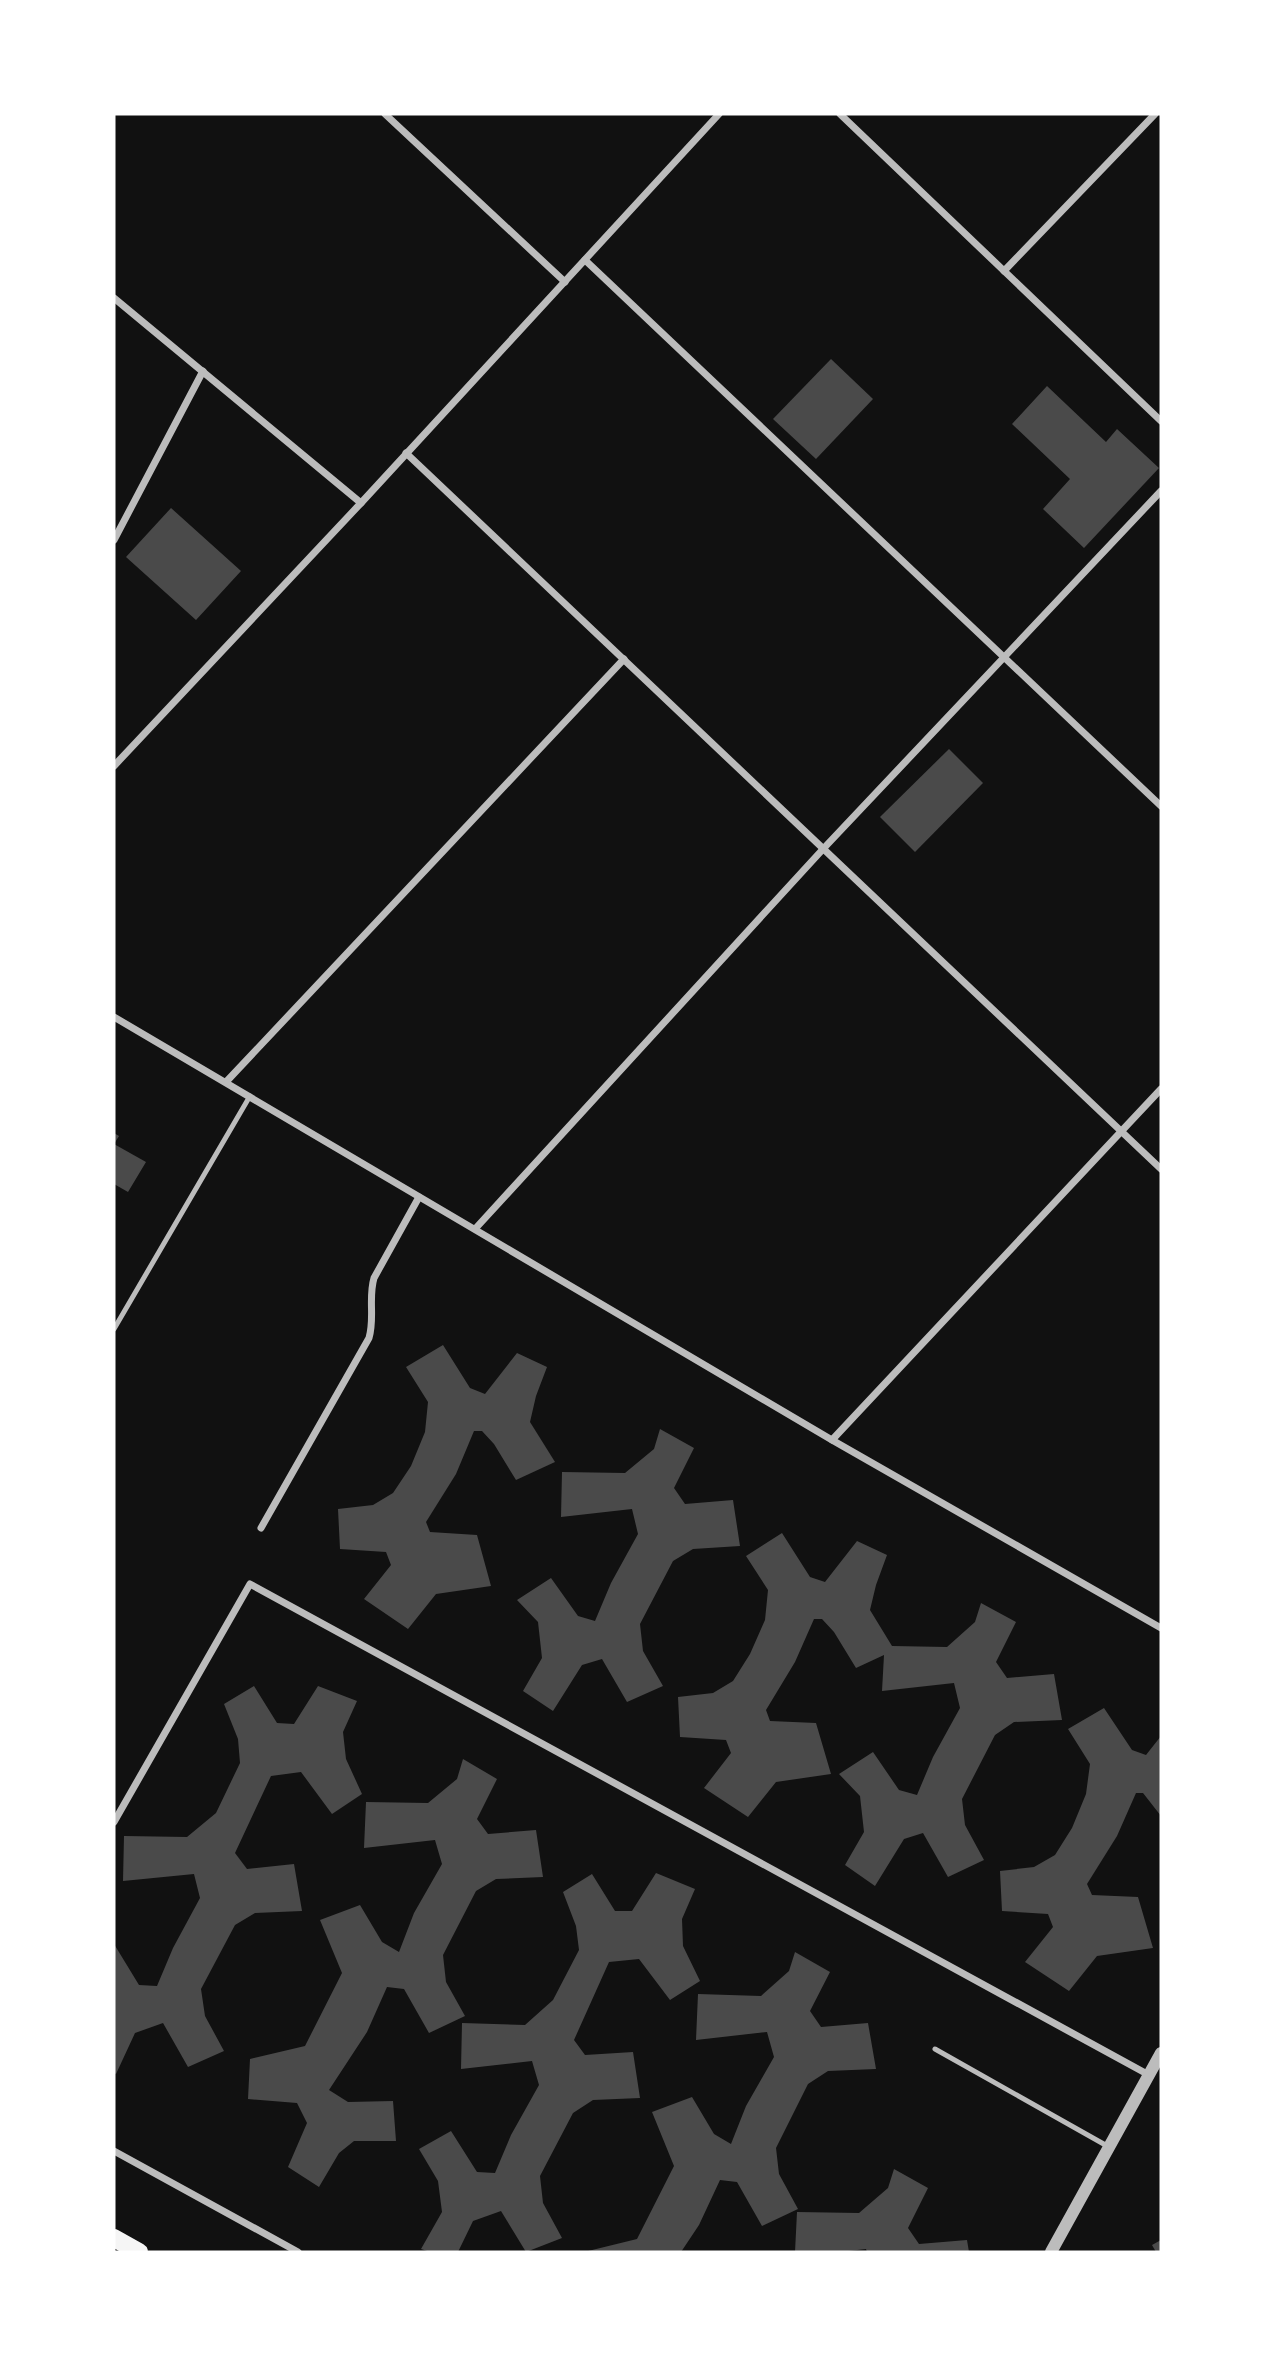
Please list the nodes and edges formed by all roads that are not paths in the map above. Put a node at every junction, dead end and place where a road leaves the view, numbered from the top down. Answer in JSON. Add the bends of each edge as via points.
{"nodes":[{"id":1,"x":385,"y":114,"type":"edge"},
{"id":2,"x":719,"y":114,"type":"edge"},
{"id":3,"x":839,"y":114,"type":"edge"},
{"id":4,"x":1155,"y":114,"type":"edge"},
{"id":5,"x":585,"y":260,"type":"junction"},
{"id":6,"x":1004,"y":271,"type":"junction"},
{"id":7,"x":565,"y":282,"type":"junction"},
{"id":8,"x":114,"y":298,"type":"edge"},
{"id":9,"x":203,"y":371,"type":"junction"},
{"id":10,"x":1161,"y":421,"type":"edge"},
{"id":11,"x":407,"y":453,"type":"junction"},
{"id":12,"x":1161,"y":491,"type":"edge"},
{"id":13,"x":361,"y":503,"type":"junction"},
{"id":14,"x":114,"y":540,"type":"edge"},
{"id":15,"x":1004,"y":657,"type":"junction"},
{"id":16,"x":624,"y":659,"type":"junction"},
{"id":17,"x":114,"y":766,"type":"edge"},
{"id":18,"x":1161,"y":806,"type":"edge"},
{"id":19,"x":824,"y":848,"type":"junction"},
{"id":20,"x":114,"y":1017,"type":"edge"},
{"id":21,"x":226,"y":1082,"type":"junction"},
{"id":22,"x":1161,"y":1089,"type":"edge"},
{"id":23,"x":250,"y":1096,"type":"junction"},
{"id":24,"x":1122,"y":1131,"type":"junction"},
{"id":25,"x":1161,"y":1169,"type":"edge"},
{"id":26,"x":419,"y":1197,"type":"junction"},
{"id":27,"x":475,"y":1229,"type":"junction"},
{"id":28,"x":114,"y":1329,"type":"edge"},
{"id":29,"x":832,"y":1440,"type":"junction"},
{"id":30,"x":261,"y":1528,"type":"dead end"},
{"id":31,"x":1161,"y":1628,"type":"edge"},
{"id":32,"x":114,"y":1822,"type":"edge"},
{"id":33,"x":935,"y":2049,"type":"dead end"},
{"id":34,"x":1161,"y":2053,"type":"edge"},
{"id":35,"x":1149,"y":2075,"type":"junction"},
{"id":36,"x":1109,"y":2147,"type":"junction"},
{"id":37,"x":114,"y":2151,"type":"edge"},
{"id":38,"x":114,"y":2238,"type":"edge"},
{"id":39,"x":139,"y":2252,"type":"edge"},
{"id":40,"x":298,"y":2252,"type":"edge"},
{"id":41,"x":1051,"y":2252,"type":"edge"}],
"edges":[{"from":1,"to":7,"type":"street"},
{"from":2,"to":5,"type":"street"},
{"from":3,"to":6,"type":"street"},
{"from":4,"to":6,"type":"street"},
{"from":5,"to":7,"type":"street"},
{"from":5,"to":15,"type":"street"},
{"from":6,"to":10,"type":"street"},
{"from":7,"to":11,"type":"street"},
{"from":8,"to":9,"type":"street"},
{"from":9,"to":13,"type":"street"},
{"from":9,"to":14,"type":"street"},
{"from":11,"to":13,"type":"street"},
{"from":11,"to":16,"type":"street"},
{"from":12,"to":15,"type":"street"},
{"from":13,"to":17,"type":"street"},
{"from":15,"to":18,"type":"street"},
{"from":15,"to":19,"type":"street"},
{"from":16,"to":19,"type":"street"},
{"from":16,"to":21,"type":"street"},
{"from":19,"to":24,"type":"street"},
{"from":19,"to":27,"type":"street"},
{"from":20,"to":21,"type":"street"},
{"from":21,"to":23,"type":"street"},
{"from":22,"to":24,"type":"street"},
{"from":23,"to":26,"type":"street"},
{"from":23,"to":28,"type":"lane"},
{"from":24,"to":25,"type":"street"},
{"from":24,"to":29,"type":"street"},
{"from":26,"to":27,"type":"street"},
{"from":26,"to":30,"type":"street","via":[[374,1278],[369,1338]]},
{"from":27,"to":29,"type":"street"},
{"from":29,"to":31,"type":"street"},
{"from":32,"to":35,"type":"street","via":[[250,1584]]},
{"from":33,"to":36,"type":"lane"},
{"from":34,"to":35,"type":"street"},
{"from":35,"to":36,"type":"street"},
{"from":36,"to":41,"type":"street"},
{"from":37,"to":40,"type":"street"},
{"from":38,"to":39,"type":"main road"}]}
